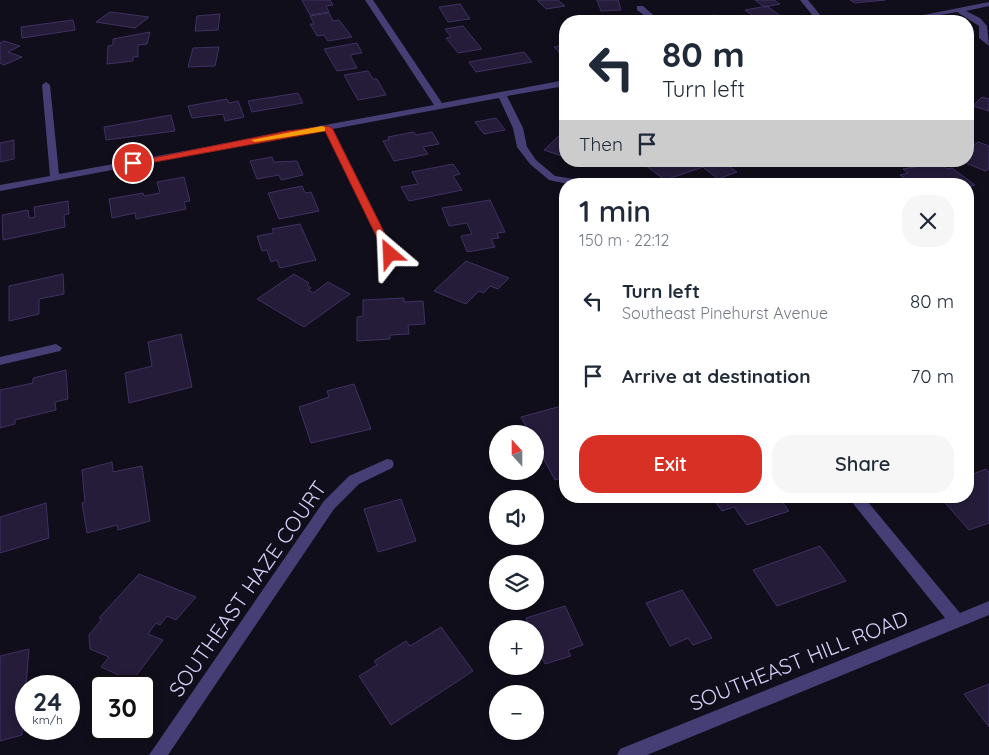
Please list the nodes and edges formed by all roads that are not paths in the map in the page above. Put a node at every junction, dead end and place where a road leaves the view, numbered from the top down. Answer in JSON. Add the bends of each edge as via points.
{"nodes":[{"id":1,"x":369,"y":0,"type":"edge"},
{"id":2,"x":804,"y":0,"type":"edge"},
{"id":3,"x":989,"y":4,"type":"edge"},
{"id":4,"x":640,"y":8,"type":"dead end"},
{"id":5,"x":959,"y":10,"type":"junction"},
{"id":6,"x":649,"y":15,"type":"edge"},
{"id":7,"x":817,"y":15,"type":"edge"},
{"id":8,"x":931,"y":15,"type":"edge"},
{"id":9,"x":968,"y":15,"type":"edge"},
{"id":10,"x":974,"y":18,"type":"edge"},
{"id":11,"x":989,"y":44,"type":"edge"},
{"id":12,"x":559,"y":84,"type":"edge"},
{"id":13,"x":46,"y":85,"type":"dead end"},
{"id":14,"x":502,"y":95,"type":"junction"},
{"id":15,"x":440,"y":107,"type":"junction"},
{"id":16,"x":328,"y":128,"type":"junction"},
{"id":17,"x":55,"y":178,"type":"junction"},
{"id":18,"x":559,"y":179,"type":"edge"},
{"id":19,"x":0,"y":188,"type":"edge"},
{"id":20,"x":390,"y":254,"type":"dead end"},
{"id":21,"x":56,"y":348,"type":"dead end"},
{"id":22,"x":0,"y":361,"type":"edge"},
{"id":23,"x":387,"y":464,"type":"dead end"},
{"id":24,"x":860,"y":503,"type":"edge"},
{"id":25,"x":989,"y":608,"type":"edge"},
{"id":26,"x":957,"y":621,"type":"junction"},
{"id":27,"x":158,"y":755,"type":"edge"},
{"id":28,"x":626,"y":755,"type":"edge"}],
"edges":[{"from":1,"to":15,"type":"street"},
{"from":2,"to":7,"type":"street"},
{"from":3,"to":5,"type":"street"},
{"from":4,"to":6,"type":"street"},
{"from":5,"to":8,"type":"street"},
{"from":5,"to":9,"type":"street"},
{"from":10,"to":11,"type":"street","via":[[983,26],[982,35]]},
{"from":12,"to":14,"type":"street"},
{"from":13,"to":17,"type":"street"},
{"from":14,"to":15,"type":"street"},
{"from":14,"to":18,"type":"street","via":[[518,128],[522,147],[533,162],[552,178]]},
{"from":15,"to":16,"type":"street"},
{"from":16,"to":17,"type":"street"},
{"from":16,"to":20,"type":"street"},
{"from":17,"to":19,"type":"street"},
{"from":21,"to":22,"type":"street"},
{"from":23,"to":27,"type":"street","name":"SOUTHEAST HAZE COURT","via":[[354,480],[329,505]]},
{"from":24,"to":26,"type":"street"},
{"from":25,"to":26,"type":"street","name":"SOUTHEAST HILL ROAD"},
{"from":26,"to":28,"type":"street","name":"SOUTHEAST HILL ROAD"}]}
